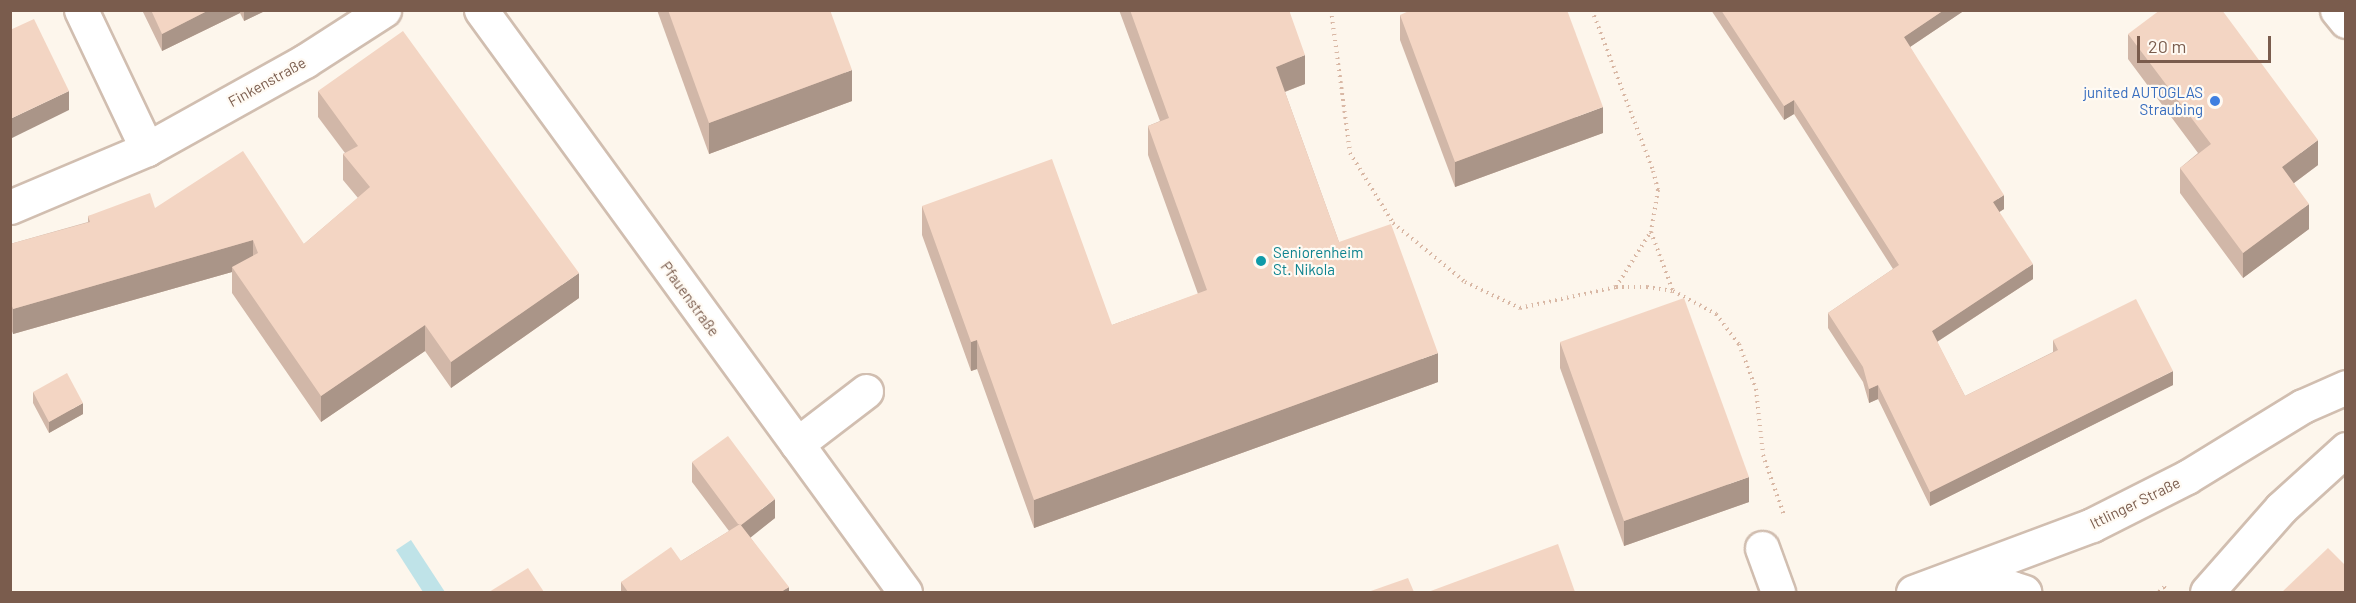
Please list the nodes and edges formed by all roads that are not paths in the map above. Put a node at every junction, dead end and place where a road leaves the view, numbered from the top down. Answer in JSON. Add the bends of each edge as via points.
{"nodes":[{"id":1,"x":81,"y":10,"type":"edge"},
{"id":2,"x":384,"y":10,"type":"edge"},
{"id":3,"x":481,"y":10,"type":"edge"},
{"id":4,"x":2337,"y":10,"type":"edge"},
{"id":5,"x":2346,"y":21,"type":"edge"},
{"id":6,"x":147,"y":149,"type":"junction"},
{"id":7,"x":10,"y":207,"type":"edge"},
{"id":8,"x":2346,"y":387,"type":"edge"},
{"id":9,"x":866,"y":391,"type":"dead end"},
{"id":10,"x":797,"y":444,"type":"junction"},
{"id":11,"x":2346,"y":449,"type":"edge"},
{"id":12,"x":1762,"y":548,"type":"dead end"},
{"id":13,"x":899,"y":591,"type":"edge"},
{"id":14,"x":1778,"y":592,"type":"edge"},
{"id":15,"x":1913,"y":592,"type":"edge"},
{"id":16,"x":1978,"y":592,"type":"edge"},
{"id":17,"x":2024,"y":592,"type":"edge"},
{"id":18,"x":2207,"y":592,"type":"edge"}],
"edges":[{"from":1,"to":6,"type":"street"},
{"from":2,"to":6,"type":"street","name":"Finkenstraße","via":[[305,61]]},
{"from":3,"to":10,"type":"street","name":"Pfauenstraße"},
{"from":4,"to":5,"type":"street"},
{"from":6,"to":7,"type":"street","name":"Finkenstraße"},
{"from":8,"to":15,"type":"street","name":"Ittlinger Straße","via":[[2303,406],[2187,477],[2092,525]]},
{"from":9,"to":10,"type":"street"},
{"from":10,"to":13,"type":"street","name":"Pfauenstraße"},
{"from":11,"to":18,"type":"street","via":[[2281,508]]},
{"from":12,"to":14,"type":"street"},
{"from":16,"to":17,"type":"street","via":[[2012,588]]}]}
